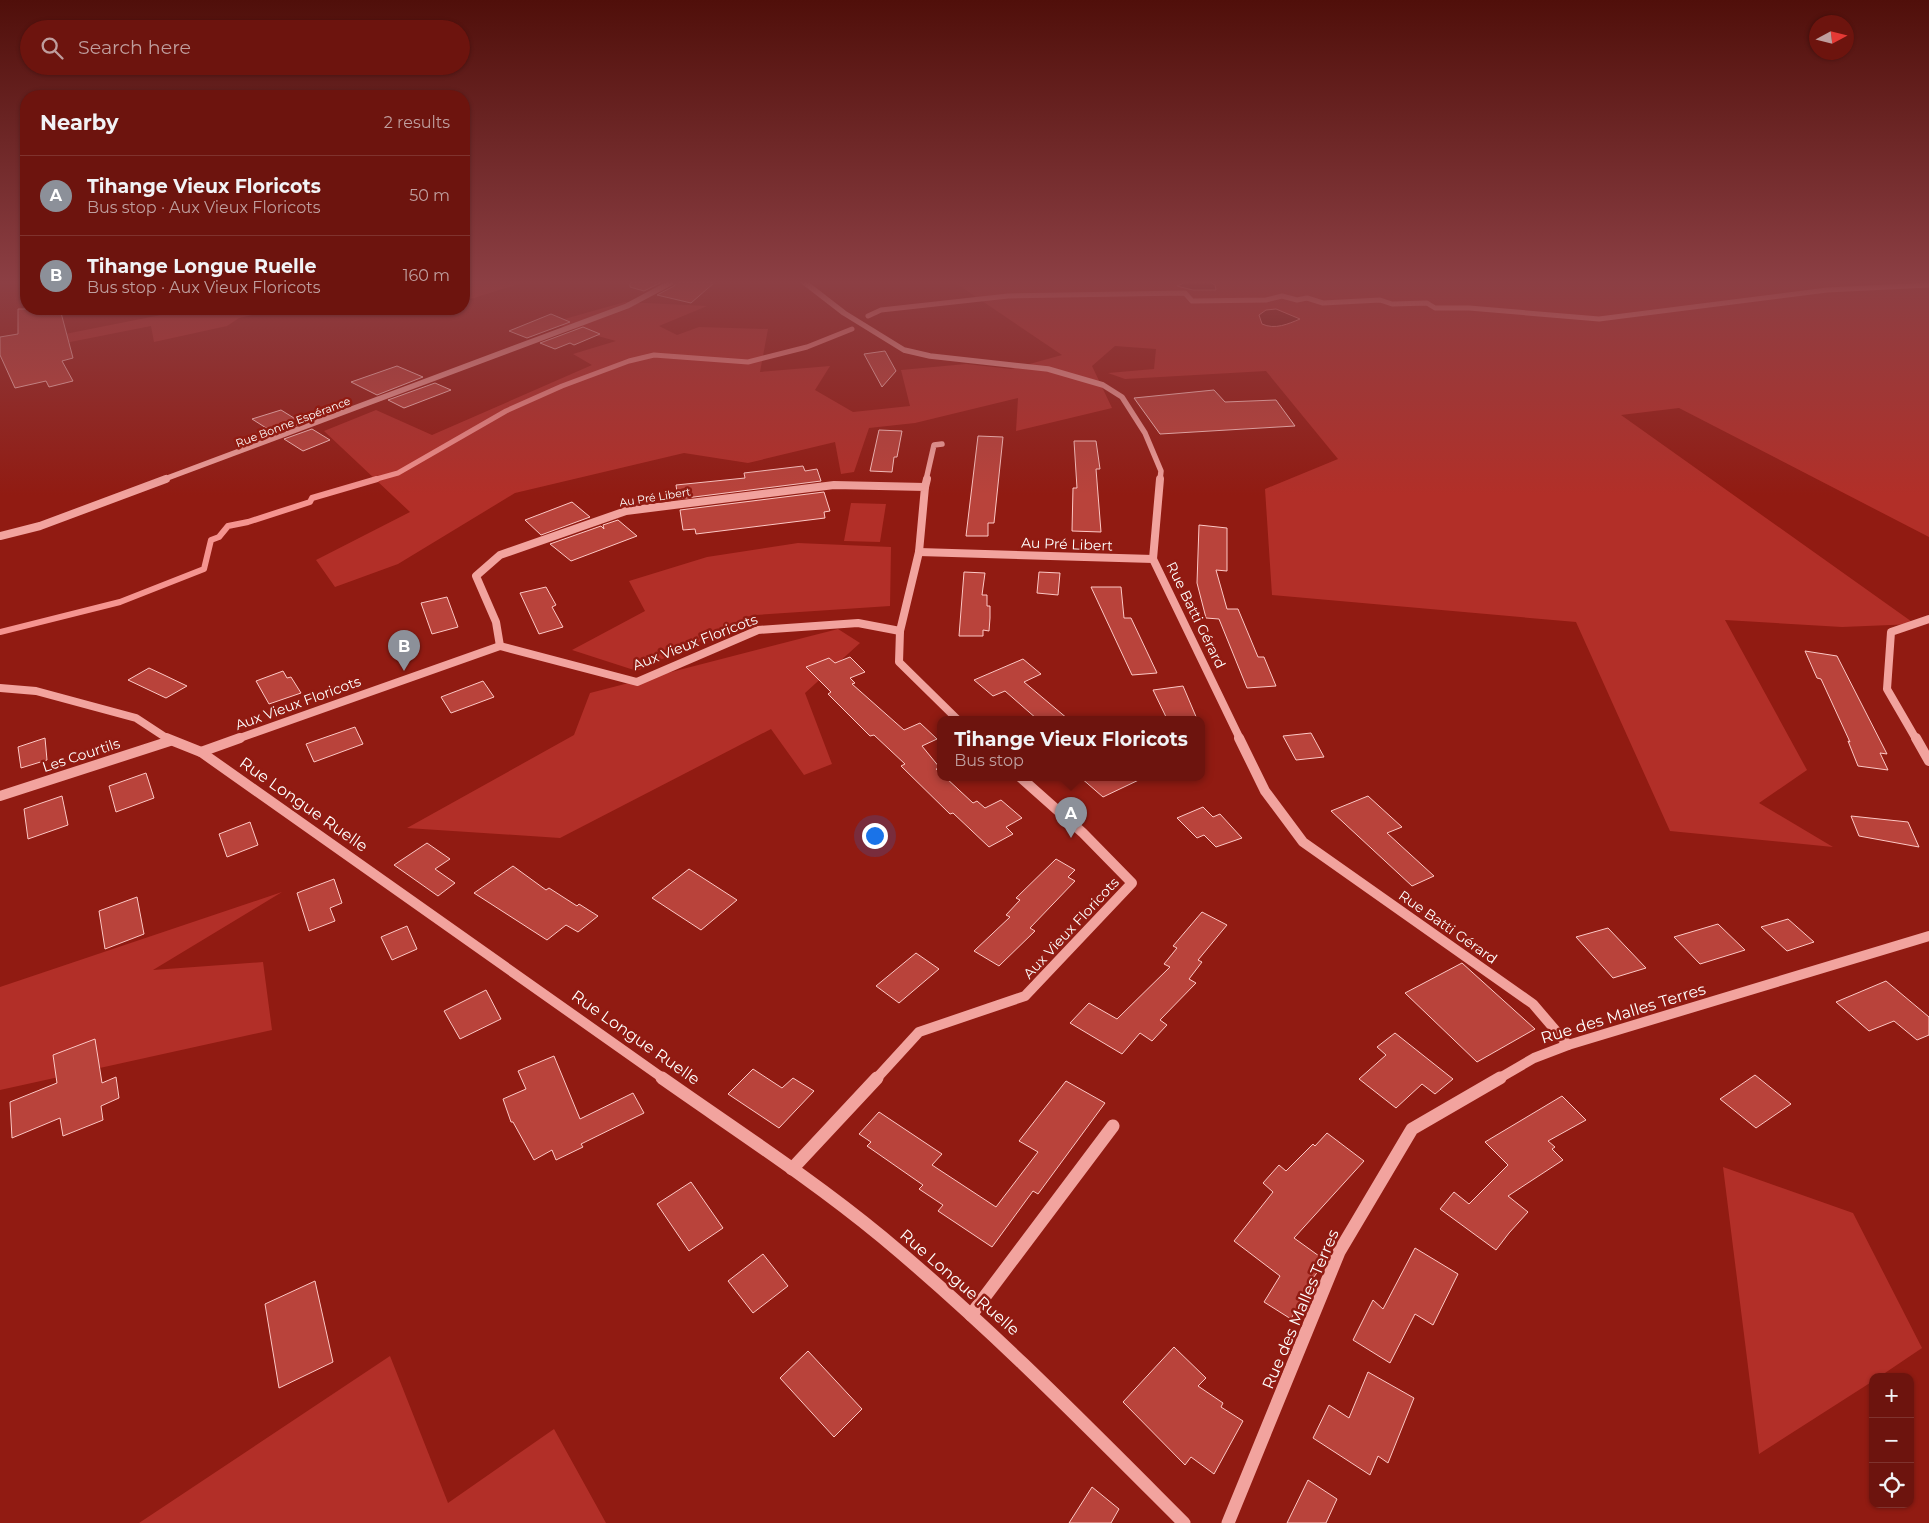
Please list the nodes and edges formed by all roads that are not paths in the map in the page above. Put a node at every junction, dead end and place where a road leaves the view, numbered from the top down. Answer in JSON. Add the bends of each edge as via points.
{"nodes":[{"id":1,"x":502,"y":353,"type":"edge"},
{"id":2,"x":917,"y":353,"type":"edge"},
{"id":3,"x":942,"y":444,"type":"dead end"},
{"id":4,"x":925,"y":487,"type":"junction"},
{"id":5,"x":0,"y":536,"type":"edge"},
{"id":6,"x":919,"y":552,"type":"junction"},
{"id":7,"x":1153,"y":559,"type":"junction"},
{"id":8,"x":1929,"y":619,"type":"edge"},
{"id":9,"x":900,"y":631,"type":"junction"},
{"id":10,"x":500,"y":646,"type":"junction"},
{"id":11,"x":0,"y":688,"type":"edge"},
{"id":12,"x":954,"y":716,"type":"edge"},
{"id":13,"x":170,"y":740,"type":"junction"},
{"id":14,"x":201,"y":752,"type":"junction"},
{"id":15,"x":1929,"y":761,"type":"edge"},
{"id":16,"x":1024,"y":781,"type":"edge"},
{"id":17,"x":0,"y":796,"type":"edge"},
{"id":18,"x":1929,"y":936,"type":"edge"},
{"id":19,"x":1568,"y":1045,"type":"junction"},
{"id":20,"x":1113,"y":1126,"type":"dead end"},
{"id":21,"x":792,"y":1169,"type":"junction"},
{"id":22,"x":971,"y":1315,"type":"junction"},
{"id":23,"x":1184,"y":1523,"type":"edge"},
{"id":24,"x":1228,"y":1523,"type":"edge"}],
"edges":[{"from":1,"to":5,"type":"street","name":"Rue Bonne Espérance","via":[[58,520]]},
{"from":2,"to":7,"type":"street","name":"Rue Batti Gérard","via":[[1048,370],[1103,386],[1122,397],[1145,433],[1161,471]]},
{"from":3,"to":4,"type":"street","via":[[934,445]]},
{"from":4,"to":6,"type":"street"},
{"from":4,"to":10,"type":"street","name":"Au Pré Libert","via":[[834,485],[626,511],[500,555],[476,576],[496,622]]},
{"from":6,"to":7,"type":"street","name":"Au Pré Libert"},
{"from":6,"to":9,"type":"street"},
{"from":7,"to":19,"type":"street","name":"Rue Batti Gérard","via":[[1266,791],[1303,842],[1533,1004]]},
{"from":8,"to":15,"type":"street","via":[[1891,632],[1887,689]]},
{"from":9,"to":10,"type":"street","name":"Aux Vieux Floricots","via":[[858,623],[758,630],[638,682]]},
{"from":9,"to":12,"type":"street","via":[[899,662]]},
{"from":10,"to":14,"type":"street","name":"Aux Vieux Floricots"},
{"from":11,"to":13,"type":"street","name":"Rue Longue Ruelle","via":[[36,691],[136,718]]},
{"from":13,"to":14,"type":"street","name":"Rue Longue Ruelle"},
{"from":13,"to":17,"type":"street","name":"Les Courtils"},
{"from":14,"to":21,"type":"street","name":"Rue Longue Ruelle"},
{"from":16,"to":21,"type":"street","name":"Aux Vieux Floricots","via":[[1083,833],[1132,883],[1025,996],[919,1032]]},
{"from":18,"to":19,"type":"street","name":"Rue des Malles Terres"},
{"from":19,"to":24,"type":"street","name":"Rue des Malles Terres","via":[[1534,1058],[1412,1129],[1339,1252]]},
{"from":20,"to":22,"type":"street"},
{"from":21,"to":22,"type":"street","name":"Rue Longue Ruelle","via":[[882,1237]]},
{"from":22,"to":23,"type":"street","name":"Rue Longue Ruelle"}]}
